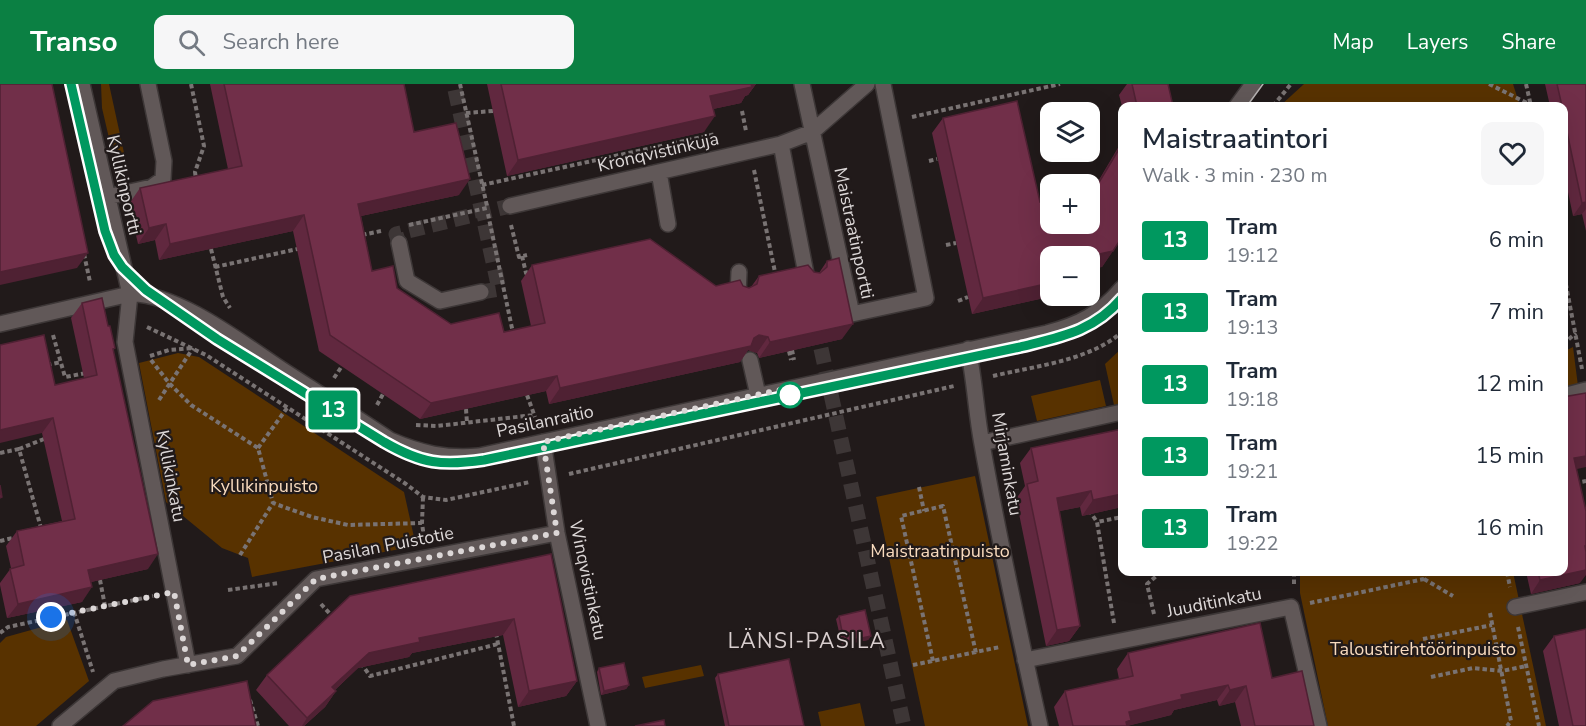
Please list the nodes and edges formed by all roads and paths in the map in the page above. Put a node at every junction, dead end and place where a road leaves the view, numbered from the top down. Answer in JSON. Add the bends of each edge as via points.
{"nodes":[{"id":1,"x":82,"y":84,"type":"edge"},
{"id":2,"x":148,"y":84,"type":"edge"},
{"id":3,"x":191,"y":84,"type":"edge"},
{"id":4,"x":802,"y":84,"type":"edge"},
{"id":5,"x":867,"y":84,"type":"edge"},
{"id":6,"x":883,"y":84,"type":"edge"},
{"id":7,"x":1060,"y":84,"type":"edge"},
{"id":8,"x":1253,"y":84,"type":"edge"},
{"id":9,"x":1291,"y":84,"type":"edge"},
{"id":10,"x":1489,"y":84,"type":"edge"},
{"id":11,"x":1526,"y":84,"type":"edge"},
{"id":12,"x":1241,"y":102,"type":"edge"},
{"id":13,"x":1276,"y":102,"type":"edge"},
{"id":14,"x":1523,"y":102,"type":"edge"},
{"id":15,"x":1530,"y":102,"type":"edge"},
{"id":16,"x":493,"y":111,"type":"dead end"},
{"id":17,"x":466,"y":113,"type":"dead end"},
{"id":18,"x":890,"y":122,"type":"junction"},
{"id":19,"x":813,"y":132,"type":"junction"},
{"id":20,"x":707,"y":136,"type":"edge"},
{"id":21,"x":781,"y":144,"type":"junction"},
{"id":22,"x":937,"y":159,"type":"dead end"},
{"id":23,"x":929,"y":161,"type":"dead end"},
{"id":24,"x":754,"y":168,"type":"dead end"},
{"id":25,"x":659,"y":172,"type":"junction"},
{"id":26,"x":207,"y":177,"type":"edge"},
{"id":27,"x":196,"y":179,"type":"junction"},
{"id":28,"x":482,"y":185,"type":"dead end"},
{"id":29,"x":198,"y":189,"type":"edge"},
{"id":30,"x":107,"y":197,"type":"junction"},
{"id":31,"x":487,"y":208,"type":"tunnel mouth"},
{"id":32,"x":510,"y":213,"type":"joint"},
{"id":33,"x":668,"y":224,"type":"dead end"},
{"id":34,"x":409,"y":225,"type":"dead end"},
{"id":35,"x":386,"y":230,"type":"dead end"},
{"id":36,"x":352,"y":237,"type":"edge"},
{"id":37,"x":81,"y":243,"type":"edge"},
{"id":38,"x":399,"y":243,"type":"dead end"},
{"id":39,"x":956,"y":243,"type":"dead end"},
{"id":40,"x":946,"y":245,"type":"dead end"},
{"id":41,"x":308,"y":247,"type":"edge"},
{"id":42,"x":211,"y":249,"type":"edge"},
{"id":43,"x":215,"y":267,"type":"junction"},
{"id":44,"x":540,"y":270,"type":"edge"},
{"id":45,"x":739,"y":272,"type":"dead end"},
{"id":46,"x":807,"y":279,"type":"edge"},
{"id":47,"x":778,"y":285,"type":"edge"},
{"id":48,"x":481,"y":292,"type":"tunnel mouth"},
{"id":49,"x":1118,"y":292,"type":"edge"},
{"id":50,"x":130,"y":294,"type":"junction"},
{"id":51,"x":738,"y":294,"type":"edge"},
{"id":52,"x":1568,"y":294,"type":"edge"},
{"id":53,"x":968,"y":297,"type":"dead end"},
{"id":54,"x":958,"y":301,"type":"dead end"},
{"id":55,"x":95,"y":302,"type":"junction"},
{"id":56,"x":235,"y":316,"type":"dead end"},
{"id":57,"x":126,"y":322,"type":"junction"},
{"id":58,"x":0,"y":324,"type":"edge"},
{"id":59,"x":522,"y":329,"type":"edge"},
{"id":60,"x":513,"y":331,"type":"edge"},
{"id":61,"x":63,"y":333,"type":"dead end"},
{"id":62,"x":1576,"y":333,"type":"junction"},
{"id":63,"x":53,"y":335,"type":"junction"},
{"id":64,"x":1118,"y":336,"type":"edge"},
{"id":65,"x":43,"y":338,"type":"edge"},
{"id":66,"x":1568,"y":340,"type":"edge"},
{"id":67,"x":193,"y":348,"type":"junction"},
{"id":68,"x":968,"y":349,"type":"junction"},
{"id":69,"x":790,"y":351,"type":"edge"},
{"id":70,"x":750,"y":360,"type":"edge"},
{"id":71,"x":792,"y":360,"type":"edge"},
{"id":72,"x":61,"y":362,"type":"junction"},
{"id":73,"x":129,"y":365,"type":"junction"},
{"id":74,"x":342,"y":366,"type":"edge"},
{"id":75,"x":38,"y":368,"type":"edge"},
{"id":76,"x":325,"y":372,"type":"dead end"},
{"id":77,"x":334,"y":378,"type":"junction"},
{"id":78,"x":975,"y":381,"type":"junction"},
{"id":79,"x":169,"y":383,"type":"junction"},
{"id":80,"x":343,"y":383,"type":"dead end"},
{"id":81,"x":1586,"y":390,"type":"edge"},
{"id":82,"x":383,"y":394,"type":"edge"},
{"id":83,"x":527,"y":395,"type":"edge"},
{"id":84,"x":758,"y":395,"type":"junction"},
{"id":85,"x":1568,"y":395,"type":"edge"},
{"id":86,"x":369,"y":399,"type":"dead end"},
{"id":87,"x":377,"y":405,"type":"junction"},
{"id":88,"x":287,"y":408,"type":"junction"},
{"id":89,"x":384,"y":409,"type":"dead end"},
{"id":90,"x":466,"y":409,"type":"edge"},
{"id":91,"x":1118,"y":413,"type":"edge"},
{"id":92,"x":534,"y":415,"type":"junction"},
{"id":93,"x":757,"y":421,"type":"dead end"},
{"id":94,"x":408,"y":422,"type":"dead end"},
{"id":95,"x":467,"y":423,"type":"junction"},
{"id":96,"x":759,"y":429,"type":"junction"},
{"id":97,"x":143,"y":433,"type":"junction"},
{"id":98,"x":44,"y":439,"type":"edge"},
{"id":99,"x":543,"y":442,"type":"junction"},
{"id":100,"x":982,"y":443,"type":"junction"},
{"id":101,"x":258,"y":448,"type":"junction"},
{"id":102,"x":19,"y":449,"type":"junction"},
{"id":103,"x":0,"y":453,"type":"edge"},
{"id":104,"x":550,"y":478,"type":"junction"},
{"id":105,"x":1586,"y":481,"type":"edge"},
{"id":106,"x":919,"y":487,"type":"dead end"},
{"id":107,"x":1570,"y":492,"type":"edge"},
{"id":108,"x":423,"y":496,"type":"junction"},
{"id":109,"x":273,"y":503,"type":"junction"},
{"id":110,"x":1085,"y":505,"type":"edge"},
{"id":111,"x":924,"y":511,"type":"junction"},
{"id":112,"x":1118,"y":518,"type":"edge"},
{"id":113,"x":1097,"y":522,"type":"junction"},
{"id":114,"x":422,"y":523,"type":"junction"},
{"id":115,"x":42,"y":532,"type":"edge"},
{"id":116,"x":557,"y":533,"type":"junction"},
{"id":117,"x":21,"y":536,"type":"edge"},
{"id":118,"x":0,"y":541,"type":"edge"},
{"id":119,"x":909,"y":553,"type":"junction"},
{"id":120,"x":240,"y":555,"type":"dead end"},
{"id":121,"x":889,"y":557,"type":"dead end"},
{"id":122,"x":426,"y":558,"type":"junction"},
{"id":123,"x":1156,"y":576,"type":"edge"},
{"id":124,"x":1425,"y":576,"type":"edge"},
{"id":125,"x":1508,"y":576,"type":"edge"},
{"id":126,"x":1424,"y":579,"type":"junction"},
{"id":127,"x":100,"y":580,"type":"edge"},
{"id":128,"x":312,"y":583,"type":"junction"},
{"id":129,"x":228,"y":590,"type":"dead end"},
{"id":130,"x":174,"y":592,"type":"junction"},
{"id":131,"x":1586,"y":592,"type":"edge"},
{"id":132,"x":1453,"y":596,"type":"dead end"},
{"id":133,"x":105,"y":606,"type":"junction"},
{"id":134,"x":1291,"y":607,"type":"junction"},
{"id":135,"x":1515,"y":607,"type":"junction"},
{"id":136,"x":50,"y":609,"type":"edge"},
{"id":137,"x":74,"y":612,"type":"junction"},
{"id":138,"x":1490,"y":613,"type":"dead end"},
{"id":139,"x":51,"y":617,"type":"junction"},
{"id":140,"x":335,"y":620,"type":"edge"},
{"id":141,"x":1492,"y":625,"type":"junction"},
{"id":142,"x":1115,"y":627,"type":"dead end"},
{"id":143,"x":502,"y":632,"type":"edge"},
{"id":144,"x":1159,"y":632,"type":"junction"},
{"id":145,"x":0,"y":633,"type":"edge"},
{"id":146,"x":496,"y":633,"type":"junction"},
{"id":147,"x":486,"y":635,"type":"edge"},
{"id":148,"x":1423,"y":639,"type":"dead end"},
{"id":149,"x":1022,"y":643,"type":"junction"},
{"id":150,"x":498,"y":644,"type":"junction"},
{"id":151,"x":976,"y":653,"type":"junction"},
{"id":152,"x":237,"y":656,"type":"junction"},
{"id":153,"x":1025,"y":660,"type":"junction"},
{"id":154,"x":393,"y":661,"type":"edge"},
{"id":155,"x":933,"y":661,"type":"junction"},
{"id":156,"x":360,"y":663,"type":"edge"},
{"id":157,"x":188,"y":665,"type":"junction"},
{"id":158,"x":913,"y":666,"type":"dead end"},
{"id":159,"x":1526,"y":666,"type":"junction"},
{"id":160,"x":395,"y":669,"type":"junction"},
{"id":161,"x":1502,"y":671,"type":"junction"},
{"id":162,"x":1431,"y":677,"type":"dead end"},
{"id":163,"x":100,"y":693,"type":"junction"},
{"id":164,"x":250,"y":701,"type":"junction"},
{"id":165,"x":244,"y":703,"type":"edge"},
{"id":166,"x":60,"y":726,"type":"edge"},
{"id":167,"x":258,"y":726,"type":"edge"},
{"id":168,"x":514,"y":726,"type":"edge"},
{"id":169,"x":598,"y":726,"type":"edge"},
{"id":170,"x":1040,"y":726,"type":"edge"},
{"id":171,"x":1319,"y":726,"type":"edge"},
{"id":172,"x":1507,"y":726,"type":"edge"},
{"id":173,"x":1539,"y":726,"type":"edge"}],
"edges":[{"from":1,"to":30,"type":"street","name":"Kyllikinportti"},
{"from":2,"to":30,"type":"street","via":[[164,161],[163,179],[152,187]]},
{"from":3,"to":27,"type":"path","via":[[204,146]]},
{"from":4,"to":19,"type":"street","name":"Maistraatinportti"},
{"from":5,"to":19,"type":"street"},
{"from":6,"to":18,"type":"street","name":"Maistraatinportti"},
{"from":7,"to":18,"type":"path"},
{"from":8,"to":12,"type":"street"},
{"from":9,"to":13,"type":"path"},
{"from":10,"to":14,"type":"path"},
{"from":11,"to":15,"type":"path"},
{"from":16,"to":17,"type":"path"},
{"from":18,"to":19,"type":"street","name":"Maistraatinportti","via":[[926,298],[852,314]]},
{"from":19,"to":21,"type":"street","name":"Kronqvistinkuja"},
{"from":20,"to":28,"type":"path"},
{"from":21,"to":25,"type":"street","name":"Kronqvistinkuja"},
{"from":21,"to":46,"type":"street"},
{"from":22,"to":23,"type":"path"},
{"from":24,"to":47,"type":"path"},
{"from":25,"to":32,"type":"street","name":"Kronqvistinkuja"},
{"from":25,"to":33,"type":"street"},
{"from":26,"to":27,"type":"path"},
{"from":27,"to":29,"type":"path"},
{"from":30,"to":50,"type":"street","name":"Kyllikinportti"},
{"from":31,"to":34,"type":"path"},
{"from":32,"to":44,"type":"path","via":[[526,273]]},
{"from":35,"to":36,"type":"path"},
{"from":37,"to":55,"type":"path"},
{"from":38,"to":48,"type":"street","via":[[407,280],[440,301]]},
{"from":39,"to":40,"type":"path"},
{"from":41,"to":43,"type":"path"},
{"from":42,"to":43,"type":"path"},
{"from":43,"to":56,"type":"path","via":[[223,297]]},
{"from":45,"to":51,"type":"street"},
{"from":49,"to":68,"type":"street","name":"Pasilanraitio","via":[[1099,311],[1069,327]]},
{"from":50,"to":55,"type":"street","name":"Pasilanraitio"},
{"from":50,"to":57,"type":"street","name":"Kyllikinkatu"},
{"from":50,"to":99,"type":"street","name":"Pasilanraitio","via":[[146,293],[183,308],[390,440],[415,451],[457,458]]},
{"from":52,"to":62,"type":"path"},
{"from":53,"to":54,"type":"path"},
{"from":55,"to":58,"type":"street","name":"Pasilanraitio"},
{"from":57,"to":67,"type":"path","via":[[143,325]]},
{"from":57,"to":73,"type":"street","name":"Kyllikinkatu"},
{"from":59,"to":60,"type":"path"},
{"from":61,"to":63,"type":"path"},
{"from":62,"to":66,"type":"path"},
{"from":62,"to":81,"type":"path"},
{"from":63,"to":65,"type":"path"},
{"from":63,"to":72,"type":"path"},
{"from":64,"to":78,"type":"path","via":[[1087,354]]},
{"from":67,"to":79,"type":"path"},
{"from":67,"to":79,"type":"path","via":[[147,356]]},
{"from":67,"to":88,"type":"path"},
{"from":68,"to":78,"type":"street","name":"Mirjaminkatu"},
{"from":68,"to":84,"type":"street","name":"Pasilanraitio"},
{"from":69,"to":71,"type":"path"},
{"from":70,"to":84,"type":"street"},
{"from":72,"to":73,"type":"path","via":[[65,377]]},
{"from":72,"to":75,"type":"path"},
{"from":73,"to":97,"type":"street","name":"Kyllikinkatu"},
{"from":74,"to":77,"type":"path"},
{"from":76,"to":77,"type":"path"},
{"from":77,"to":80,"type":"path"},
{"from":78,"to":96,"type":"path"},
{"from":78,"to":100,"type":"street","name":"Mirjaminkatu"},
{"from":79,"to":97,"type":"path"},
{"from":79,"to":101,"type":"path","via":[[191,405]]},
{"from":81,"to":85,"type":"street"},
{"from":82,"to":87,"type":"path"},
{"from":83,"to":92,"type":"path"},
{"from":84,"to":99,"type":"street","name":"Pasilanraitio"},
{"from":86,"to":87,"type":"path"},
{"from":87,"to":89,"type":"path"},
{"from":88,"to":101,"type":"path"},
{"from":88,"to":108,"type":"path"},
{"from":90,"to":95,"type":"path"},
{"from":91,"to":100,"type":"street"},
{"from":92,"to":95,"type":"path"},
{"from":92,"to":99,"type":"path"},
{"from":93,"to":96,"type":"path"},
{"from":94,"to":95,"type":"path","via":[[419,426]]},
{"from":96,"to":104,"type":"path"},
{"from":97,"to":130,"type":"street","name":"Kyllikinkatu"},
{"from":98,"to":102,"type":"path"},
{"from":99,"to":104,"type":"street","name":"Winqvistinkatu"},
{"from":100,"to":149,"type":"street","name":"Mirjaminkatu"},
{"from":101,"to":109,"type":"path"},
{"from":102,"to":103,"type":"path"},
{"from":102,"to":115,"type":"path"},
{"from":104,"to":108,"type":"path","via":[[446,500]]},
{"from":104,"to":116,"type":"street","name":"Winqvistinkatu"},
{"from":105,"to":107,"type":"path","via":[[1574,484]]},
{"from":106,"to":111,"type":"path"},
{"from":108,"to":114,"type":"path"},
{"from":109,"to":114,"type":"path","via":[[348,525]]},
{"from":109,"to":120,"type":"path"},
{"from":110,"to":113,"type":"path"},
{"from":111,"to":119,"type":"path","via":[[901,516]]},
{"from":111,"to":151,"type":"path","via":[[943,506]]},
{"from":112,"to":113,"type":"path"},
{"from":113,"to":142,"type":"path"},
{"from":114,"to":122,"type":"path"},
{"from":116,"to":122,"type":"street","name":"Pasilan Puistotie"},
{"from":116,"to":169,"type":"street","name":"Winqvistinkatu"},
{"from":117,"to":118,"type":"path"},
{"from":119,"to":121,"type":"path"},
{"from":119,"to":155,"type":"path"},
{"from":122,"to":128,"type":"street","name":"Pasilan Puistotie"},
{"from":123,"to":144,"type":"path","via":[[1147,584]]},
{"from":124,"to":126,"type":"path"},
{"from":125,"to":135,"type":"path"},
{"from":126,"to":132,"type":"path"},
{"from":126,"to":134,"type":"path"},
{"from":127,"to":133,"type":"path"},
{"from":128,"to":129,"type":"path"},
{"from":128,"to":140,"type":"path"},
{"from":128,"to":152,"type":"street","name":"Pasilan Puistotie"},
{"from":130,"to":133,"type":"path"},
{"from":130,"to":157,"type":"street","name":"Kyllikinkatu"},
{"from":131,"to":135,"type":"street"},
{"from":133,"to":137,"type":"path"},
{"from":134,"to":144,"type":"street","name":"Juuditinkatu"},
{"from":134,"to":171,"type":"street"},
{"from":135,"to":159,"type":"path"},
{"from":136,"to":139,"type":"path"},
{"from":137,"to":139,"type":"path"},
{"from":137,"to":163,"type":"path"},
{"from":138,"to":141,"type":"path"},
{"from":139,"to":145,"type":"path","via":[[8,627]]},
{"from":141,"to":148,"type":"path"},
{"from":141,"to":161,"type":"path"},
{"from":143,"to":146,"type":"path"},
{"from":144,"to":153,"type":"street","name":"Juuditinkatu"},
{"from":146,"to":147,"type":"path"},
{"from":146,"to":150,"type":"path"},
{"from":149,"to":151,"type":"path"},
{"from":149,"to":153,"type":"street","name":"Mirjaminkatu"},
{"from":150,"to":160,"type":"path"},
{"from":150,"to":168,"type":"path"},
{"from":151,"to":155,"type":"path"},
{"from":152,"to":157,"type":"street"},
{"from":152,"to":164,"type":"path"},
{"from":153,"to":170,"type":"street","name":"Mirjaminkatu"},
{"from":154,"to":160,"type":"path"},
{"from":155,"to":158,"type":"path"},
{"from":156,"to":160,"type":"path","via":[[370,676]]},
{"from":157,"to":163,"type":"street","via":[[114,681]]},
{"from":159,"to":161,"type":"path"},
{"from":159,"to":173,"type":"path"},
{"from":161,"to":162,"type":"path","via":[[1473,668]]},
{"from":161,"to":172,"type":"path","via":[[1511,721]]},
{"from":163,"to":166,"type":"street"},
{"from":164,"to":165,"type":"path"},
{"from":164,"to":167,"type":"path"}]}
